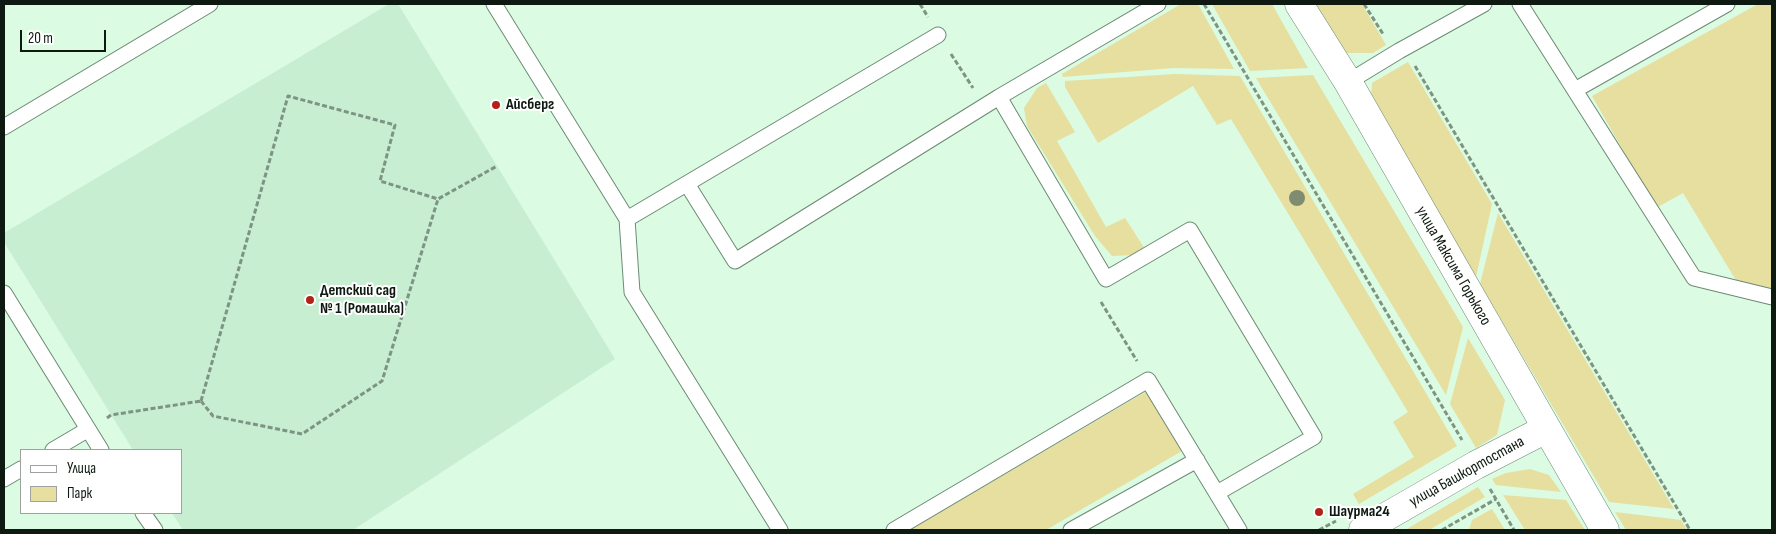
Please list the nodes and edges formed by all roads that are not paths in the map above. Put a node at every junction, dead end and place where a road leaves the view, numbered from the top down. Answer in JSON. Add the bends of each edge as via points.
{"nodes":[{"id":1,"x":210,"y":4,"type":"edge"},
{"id":2,"x":494,"y":4,"type":"edge"},
{"id":3,"x":1158,"y":4,"type":"edge"},
{"id":4,"x":1298,"y":4,"type":"edge"},
{"id":5,"x":1484,"y":4,"type":"edge"},
{"id":6,"x":1520,"y":4,"type":"edge"},
{"id":7,"x":1727,"y":4,"type":"edge"},
{"id":8,"x":938,"y":35,"type":"dead end"},
{"id":9,"x":1348,"y":82,"type":"junction"},
{"id":10,"x":1575,"y":90,"type":"junction"},
{"id":11,"x":999,"y":97,"type":"junction"},
{"id":12,"x":4,"y":127,"type":"edge"},
{"id":13,"x":687,"y":184,"type":"junction"},
{"id":14,"x":627,"y":220,"type":"junction"},
{"id":15,"x":4,"y":293,"type":"edge"},
{"id":16,"x":1772,"y":297,"type":"edge"},
{"id":17,"x":1546,"y":429,"type":"junction"},
{"id":18,"x":87,"y":430,"type":"junction"},
{"id":19,"x":55,"y":449,"type":"edge"},
{"id":20,"x":100,"y":449,"type":"edge"},
{"id":21,"x":1197,"y":460,"type":"junction"},
{"id":22,"x":20,"y":470,"type":"edge"},
{"id":23,"x":4,"y":479,"type":"edge"},
{"id":24,"x":1217,"y":493,"type":"junction"},
{"id":25,"x":145,"y":514,"type":"edge"},
{"id":26,"x":155,"y":530,"type":"edge"},
{"id":27,"x":780,"y":530,"type":"edge"},
{"id":28,"x":894,"y":530,"type":"edge"},
{"id":29,"x":1071,"y":530,"type":"edge"},
{"id":30,"x":1239,"y":530,"type":"edge"},
{"id":31,"x":1363,"y":530,"type":"edge"},
{"id":32,"x":1605,"y":530,"type":"edge"}],
"edges":[{"from":1,"to":12,"type":"lane"},
{"from":2,"to":14,"type":"lane"},
{"from":3,"to":11,"type":"lane"},
{"from":4,"to":9,"type":"main road","name":"улица Максима Горького"},
{"from":5,"to":9,"type":"lane"},
{"from":6,"to":10,"type":"lane"},
{"from":7,"to":10,"type":"lane"},
{"from":8,"to":13,"type":"lane"},
{"from":9,"to":17,"type":"main road","name":"улица Максима Горького"},
{"from":10,"to":16,"type":"lane","via":[[1694,278]]},
{"from":11,"to":13,"type":"lane","via":[[735,261]]},
{"from":11,"to":24,"type":"lane","via":[[1106,279],[1190,230],[1314,437]]},
{"from":13,"to":14,"type":"lane"},
{"from":14,"to":27,"type":"lane","via":[[632,292]]},
{"from":15,"to":18,"type":"lane"},
{"from":17,"to":31,"type":"main road","name":"улица Башкортостана"},
{"from":17,"to":32,"type":"main road","name":"улица Максима Горького"},
{"from":18,"to":19,"type":"lane"},
{"from":18,"to":20,"type":"lane"},
{"from":21,"to":24,"type":"lane"},
{"from":21,"to":28,"type":"lane","via":[[1148,380]]},
{"from":21,"to":29,"type":"lane"},
{"from":22,"to":23,"type":"lane"},
{"from":24,"to":30,"type":"lane"},
{"from":25,"to":26,"type":"lane"}]}
